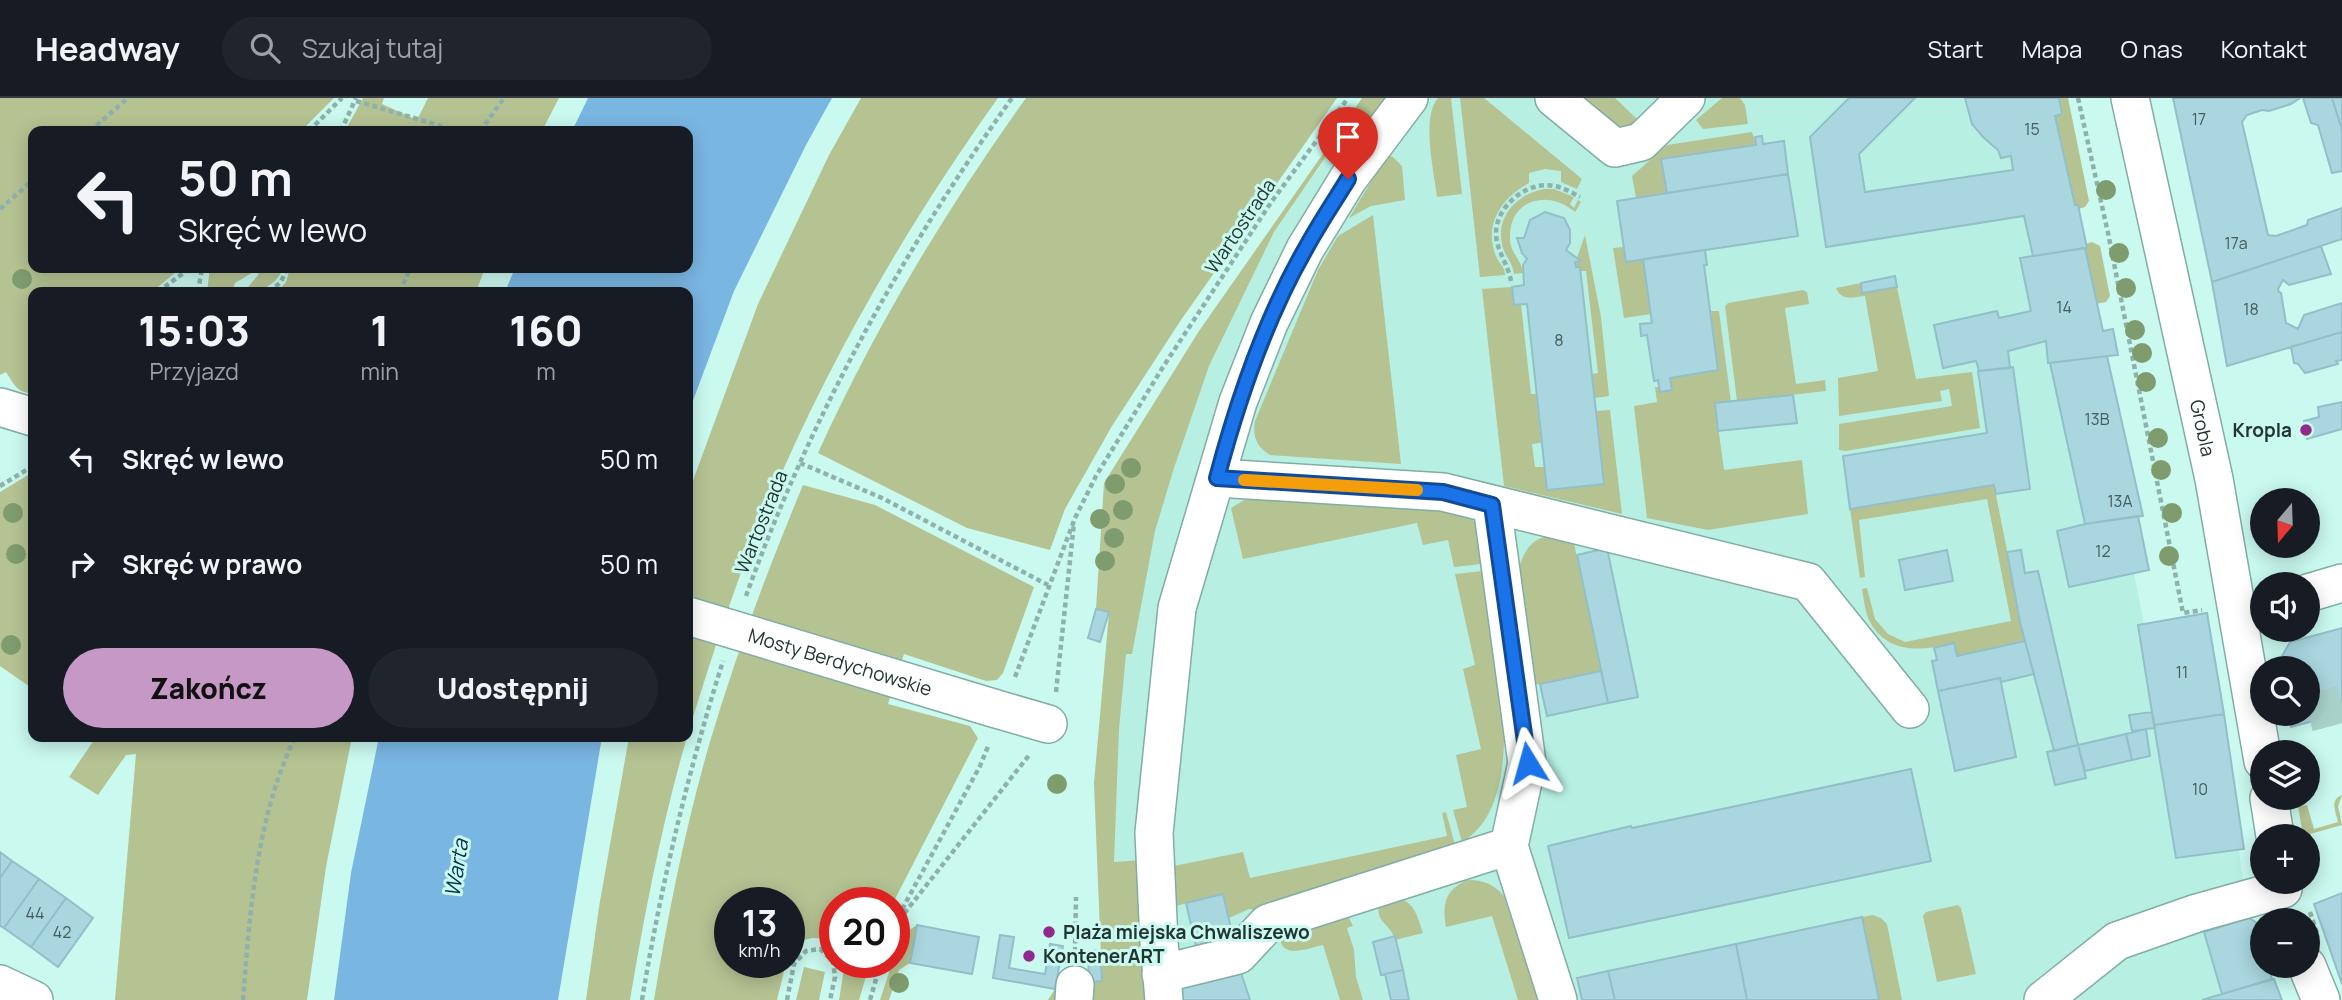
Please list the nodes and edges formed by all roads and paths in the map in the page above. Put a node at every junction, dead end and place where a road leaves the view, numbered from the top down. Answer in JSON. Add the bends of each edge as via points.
{"nodes":[{"id":1,"x":128,"y":98,"type":"edge"},
{"id":2,"x":342,"y":98,"type":"edge"},
{"id":3,"x":505,"y":98,"type":"edge"},
{"id":4,"x":1012,"y":98,"type":"edge"},
{"id":5,"x":1348,"y":98,"type":"edge"},
{"id":6,"x":1409,"y":98,"type":"edge"},
{"id":7,"x":1554,"y":98,"type":"edge"},
{"id":8,"x":1686,"y":98,"type":"edge"},
{"id":9,"x":2078,"y":98,"type":"edge"},
{"id":10,"x":2130,"y":98,"type":"edge"},
{"id":11,"x":356,"y":100,"type":"edge"},
{"id":12,"x":96,"y":126,"type":"edge"},
{"id":13,"x":314,"y":126,"type":"edge"},
{"id":14,"x":343,"y":126,"type":"edge"},
{"id":15,"x":440,"y":126,"type":"edge"},
{"id":16,"x":484,"y":126,"type":"edge"},
{"id":17,"x":28,"y":184,"type":"edge"},
{"id":18,"x":1580,"y":197,"type":"dead end"},
{"id":19,"x":0,"y":209,"type":"edge"},
{"id":20,"x":183,"y":273,"type":"edge"},
{"id":21,"x":285,"y":273,"type":"edge"},
{"id":22,"x":1511,"y":281,"type":"dead end"},
{"id":23,"x":165,"y":287,"type":"edge"},
{"id":24,"x":275,"y":287,"type":"edge"},
{"id":25,"x":0,"y":407,"type":"edge"},
{"id":26,"x":28,"y":415,"type":"edge"},
{"id":27,"x":800,"y":463,"type":"junction"},
{"id":28,"x":28,"y":469,"type":"edge"},
{"id":29,"x":1217,"y":478,"type":"junction"},
{"id":30,"x":0,"y":486,"type":"edge"},
{"id":31,"x":1492,"y":505,"type":"junction"},
{"id":32,"x":1075,"y":518,"type":"dead end"},
{"id":33,"x":2342,"y":583,"type":"edge"},
{"id":34,"x":1048,"y":585,"type":"dead end"},
{"id":35,"x":2320,"y":589,"type":"edge"},
{"id":36,"x":743,"y":603,"type":"dead end"},
{"id":37,"x":2238,"y":607,"type":"edge"},
{"id":38,"x":693,"y":618,"type":"edge"},
{"id":39,"x":725,"y":652,"type":"dead end"},
{"id":40,"x":1910,"y":709,"type":"dead end"},
{"id":41,"x":1048,"y":724,"type":"dead end"},
{"id":42,"x":2268,"y":740,"type":"edge"},
{"id":43,"x":293,"y":742,"type":"edge"},
{"id":44,"x":1509,"y":846,"type":"junction"},
{"id":45,"x":1076,"y":897,"type":"dead end"},
{"id":46,"x":2286,"y":897,"type":"edge"},
{"id":47,"x":876,"y":978,"type":"edge"},
{"id":48,"x":2312,"y":978,"type":"edge"},
{"id":49,"x":0,"y":984,"type":"edge"},
{"id":50,"x":1163,"y":987,"type":"edge"},
{"id":51,"x":1074,"y":992,"type":"edge"},
{"id":52,"x":34,"y":1000,"type":"edge"},
{"id":53,"x":243,"y":1000,"type":"edge"},
{"id":54,"x":642,"y":1000,"type":"edge"},
{"id":55,"x":787,"y":1000,"type":"edge"},
{"id":56,"x":830,"y":1000,"type":"edge"},
{"id":57,"x":870,"y":1000,"type":"edge"},
{"id":58,"x":1558,"y":1000,"type":"edge"},
{"id":59,"x":2043,"y":1000,"type":"edge"},
{"id":60,"x":2320,"y":1000,"type":"edge"}],
"edges":[{"from":1,"to":12,"type":"path"},
{"from":2,"to":13,"type":"path"},
{"from":3,"to":16,"type":"path"},
{"from":4,"to":27,"type":"path","name":"Wartostrada","via":[[887,291]]},
{"from":5,"to":32,"type":"path","name":"Wartostrada","via":[[1272,201],[1170,356]]},
{"from":6,"to":29,"type":"street","via":[[1348,179],[1305,250],[1238,402]]},
{"from":7,"to":8,"type":"street","via":[[1615,148],[1641,142]]},
{"from":9,"to":37,"type":"path","via":[[2183,613]]},
{"from":10,"to":37,"type":"street","name":"Grobla"},
{"from":11,"to":14,"type":"path"},
{"from":11,"to":15,"type":"path"},
{"from":17,"to":19,"type":"path"},
{"from":18,"to":22,"type":"path","via":[[1553,185],[1529,188],[1512,199],[1496,232]]},
{"from":20,"to":23,"type":"path"},
{"from":21,"to":24,"type":"path"},
{"from":25,"to":26,"type":"street"},
{"from":27,"to":34,"type":"path","via":[[883,498]]},
{"from":27,"to":36,"type":"path","name":"Wartostrada"},
{"from":28,"to":30,"type":"path"},
{"from":29,"to":31,"type":"street","via":[[1443,492]]},
{"from":29,"to":50,"type":"street","via":[[1177,608],[1154,833]]},
{"from":31,"to":40,"type":"street","via":[[1808,582]]},
{"from":31,"to":44,"type":"street","via":[[1528,763]]},
{"from":33,"to":35,"type":"street"},
{"from":37,"to":42,"type":"street","name":"Grobla","via":[[2273,721]]},
{"from":38,"to":41,"type":"street","name":"Mosty Berdychowskie","bridge":true},
{"from":39,"to":54,"type":"path","via":[[675,832]]},
{"from":43,"to":53,"type":"path","via":[[264,822]]},
{"from":44,"to":50,"type":"street","via":[[1268,923],[1238,955]]},
{"from":44,"to":58,"type":"street"},
{"from":45,"to":51,"type":"path"},
{"from":46,"to":59,"type":"street","via":[[2196,913],[2118,941]]},
{"from":47,"to":57,"type":"path"},
{"from":48,"to":60,"type":"street"},
{"from":49,"to":52,"type":"street"},
{"from":55,"to":56,"type":"path","via":[[794,964],[806,951],[820,949],[834,961]]}]}
